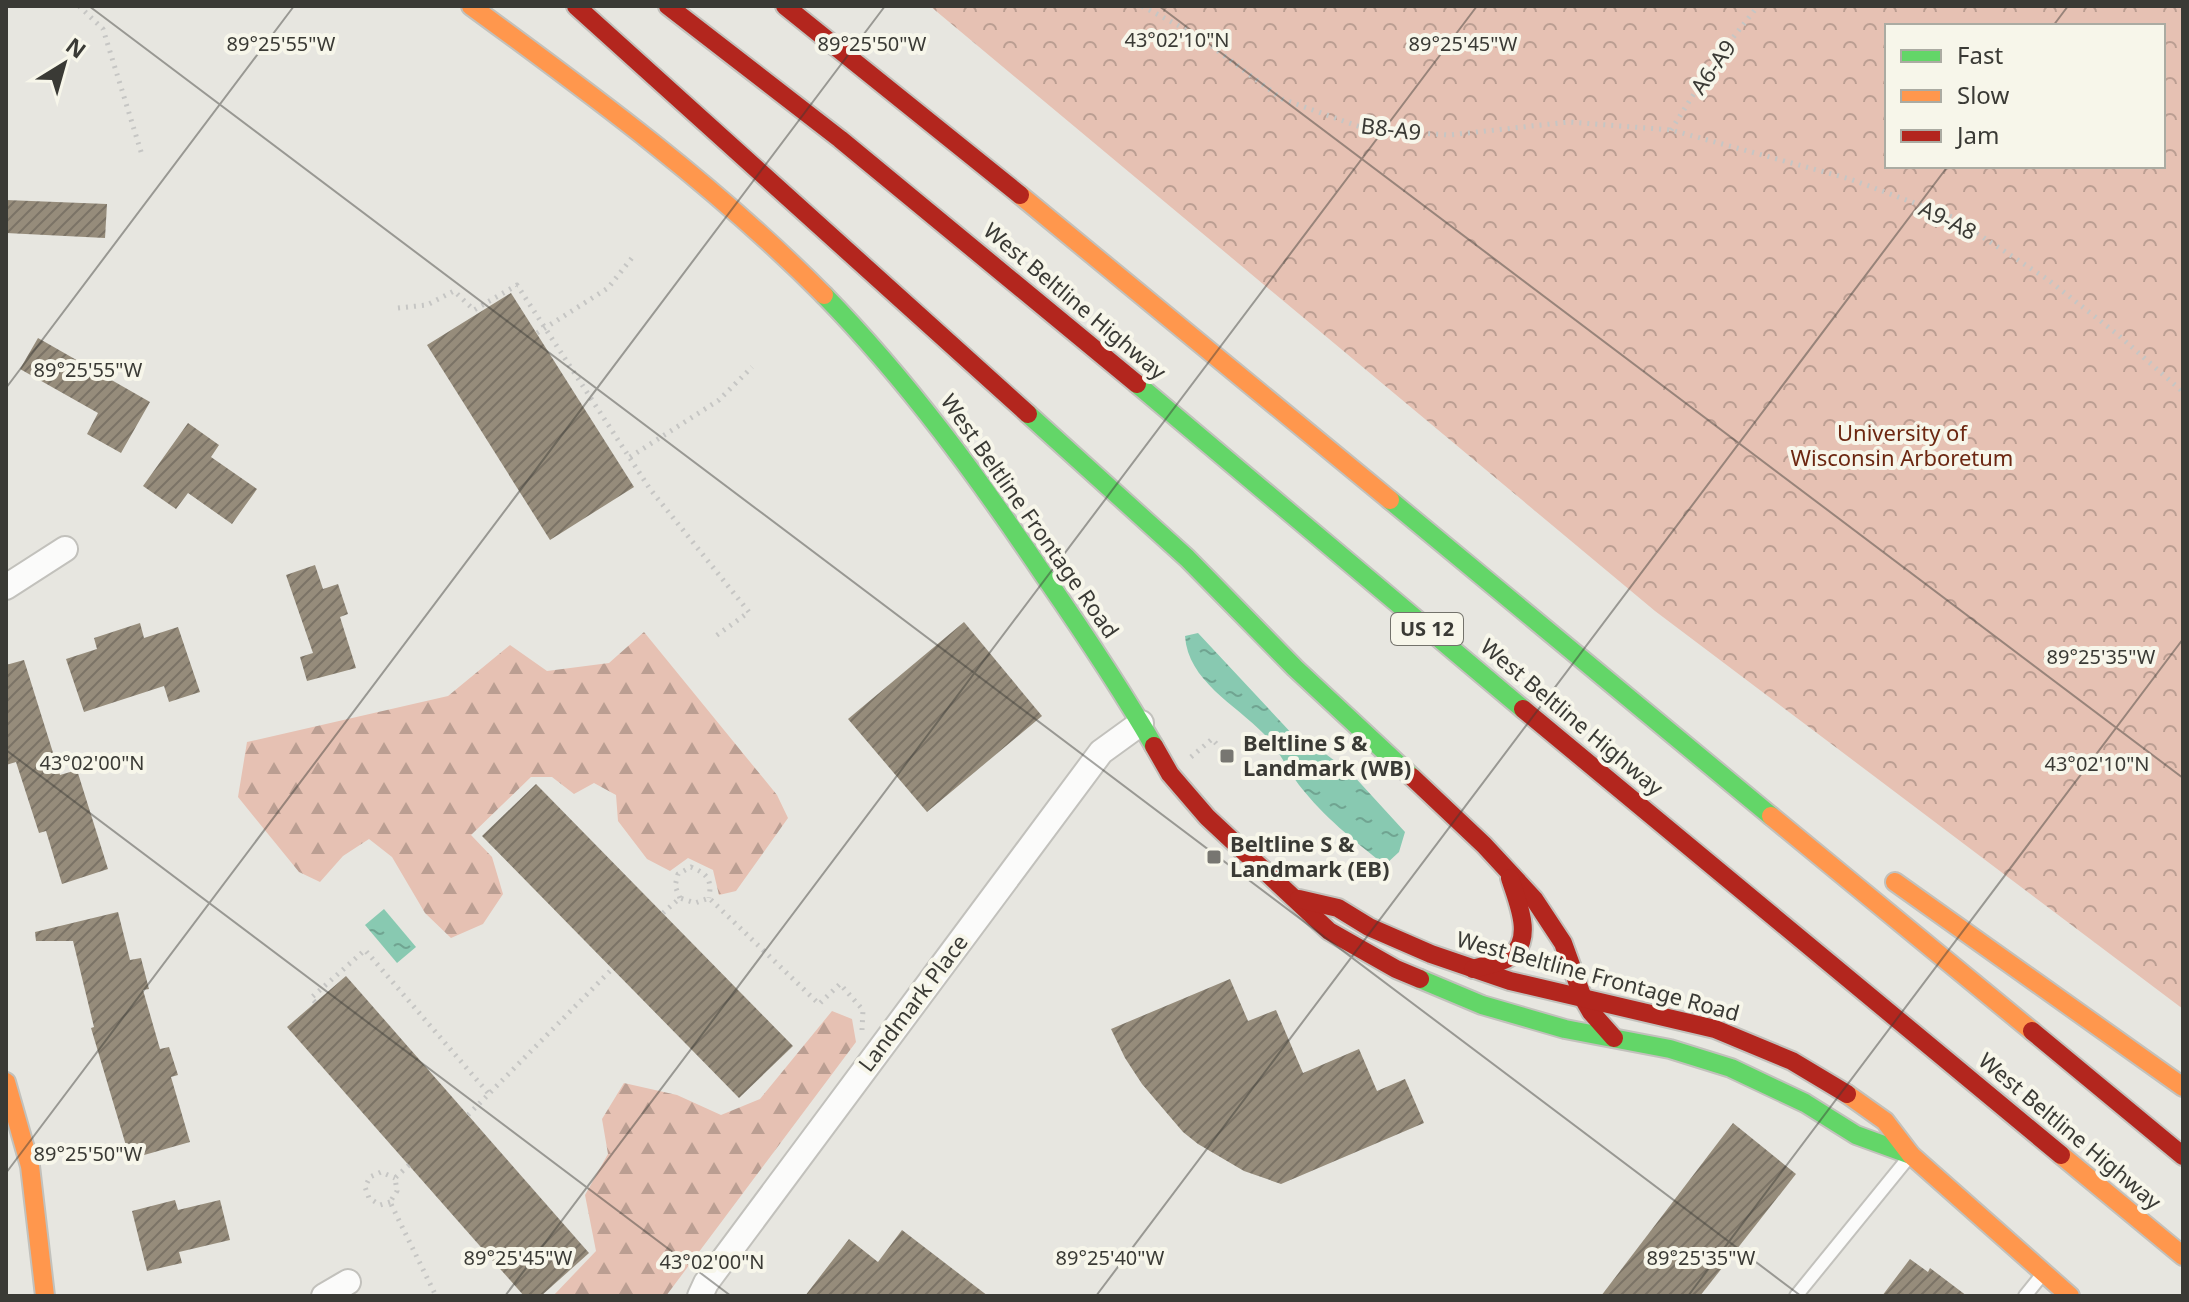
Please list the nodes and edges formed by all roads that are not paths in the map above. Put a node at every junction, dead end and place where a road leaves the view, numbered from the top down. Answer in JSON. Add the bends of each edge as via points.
{"nodes":[{"id":1,"x":471,"y":6,"type":"edge"},
{"id":2,"x":576,"y":6,"type":"edge"},
{"id":3,"x":668,"y":6,"type":"edge"},
{"id":4,"x":785,"y":6,"type":"edge"},
{"id":5,"x":65,"y":549,"type":"dead end"},
{"id":6,"x":6,"y":587,"type":"edge"},
{"id":7,"x":1586,"y":661,"type":"junction"},
{"id":8,"x":1141,"y":723,"type":"junction"},
{"id":9,"x":1792,"y":809,"type":"dead end"},
{"id":10,"x":1508,"y":872,"type":"junction"},
{"id":11,"x":1883,"y":874,"type":"dead end"},
{"id":12,"x":1295,"y":898,"type":"junction"},
{"id":13,"x":1473,"y":969,"type":"junction"},
{"id":14,"x":1583,"y":998,"type":"junction"},
{"id":15,"x":1614,"y":1038,"type":"junction"},
{"id":16,"x":6,"y":1082,"type":"edge"},
{"id":17,"x":2183,"y":1087,"type":"edge"},
{"id":18,"x":1911,"y":1155,"type":"junction"},
{"id":19,"x":2183,"y":1156,"type":"edge"},
{"id":20,"x":2183,"y":1256,"type":"edge"},
{"id":21,"x":2043,"y":1273,"type":"junction"},
{"id":22,"x":348,"y":1282,"type":"dead end"},
{"id":23,"x":45,"y":1296,"type":"edge"},
{"id":24,"x":324,"y":1296,"type":"edge"},
{"id":25,"x":700,"y":1296,"type":"edge"},
{"id":26,"x":1796,"y":1296,"type":"edge"},
{"id":27,"x":2025,"y":1296,"type":"edge"},
{"id":28,"x":2070,"y":1296,"type":"edge"}],
"edges":[{"from":1,"to":8,"type":"main road","name":"West Beltline Frontage Road","via":[[627,121],[724,201],[862,334],[985,487]]},
{"from":2,"to":10,"type":"main road","via":[[1187,558]]},
{"from":3,"to":20,"type":"main road","name":"West Beltline Highway","number":"US 12","via":[[968,242]]},
{"from":4,"to":7,"type":"main road"},
{"from":5,"to":6,"type":"street"},
{"from":7,"to":9,"type":"main road"},
{"from":7,"to":19,"type":"main road"},
{"from":8,"to":12,"type":"main road","name":"West Beltline Frontage Road","via":[[1170,774],[1207,817]]},
{"from":8,"to":25,"type":"street","name":"Landmark Place","via":[[1101,752]]},
{"from":10,"to":13,"type":"main road","via":[[1524,930],[1510,957]]},
{"from":10,"to":14,"type":"main road","via":[[1534,899],[1563,943]]},
{"from":11,"to":17,"type":"main road"},
{"from":12,"to":13,"type":"main road","name":"West Beltline Frontage Road","via":[[1338,908]]},
{"from":12,"to":15,"type":"main road","name":"West Beltline Frontage Road","via":[[1329,931],[1396,969],[1482,1005]]},
{"from":13,"to":14,"type":"main road","name":"West Beltline Frontage Road"},
{"from":14,"to":15,"type":"main road"},
{"from":14,"to":18,"type":"main road","name":"West Beltline Frontage Road","via":[[1715,1029],[1792,1061],[1885,1121]]},
{"from":15,"to":18,"type":"main road","name":"West Beltline Frontage Road","via":[[1731,1068],[1805,1103],[1856,1135]]},
{"from":16,"to":23,"type":"main road","via":[[30,1166]]},
{"from":18,"to":21,"type":"main road","name":"West Beltline Frontage Road"},
{"from":18,"to":26,"type":"lane"},
{"from":21,"to":27,"type":"lane"},
{"from":21,"to":28,"type":"main road","name":"West Beltline Frontage Road"},
{"from":22,"to":24,"type":"street"}]}
